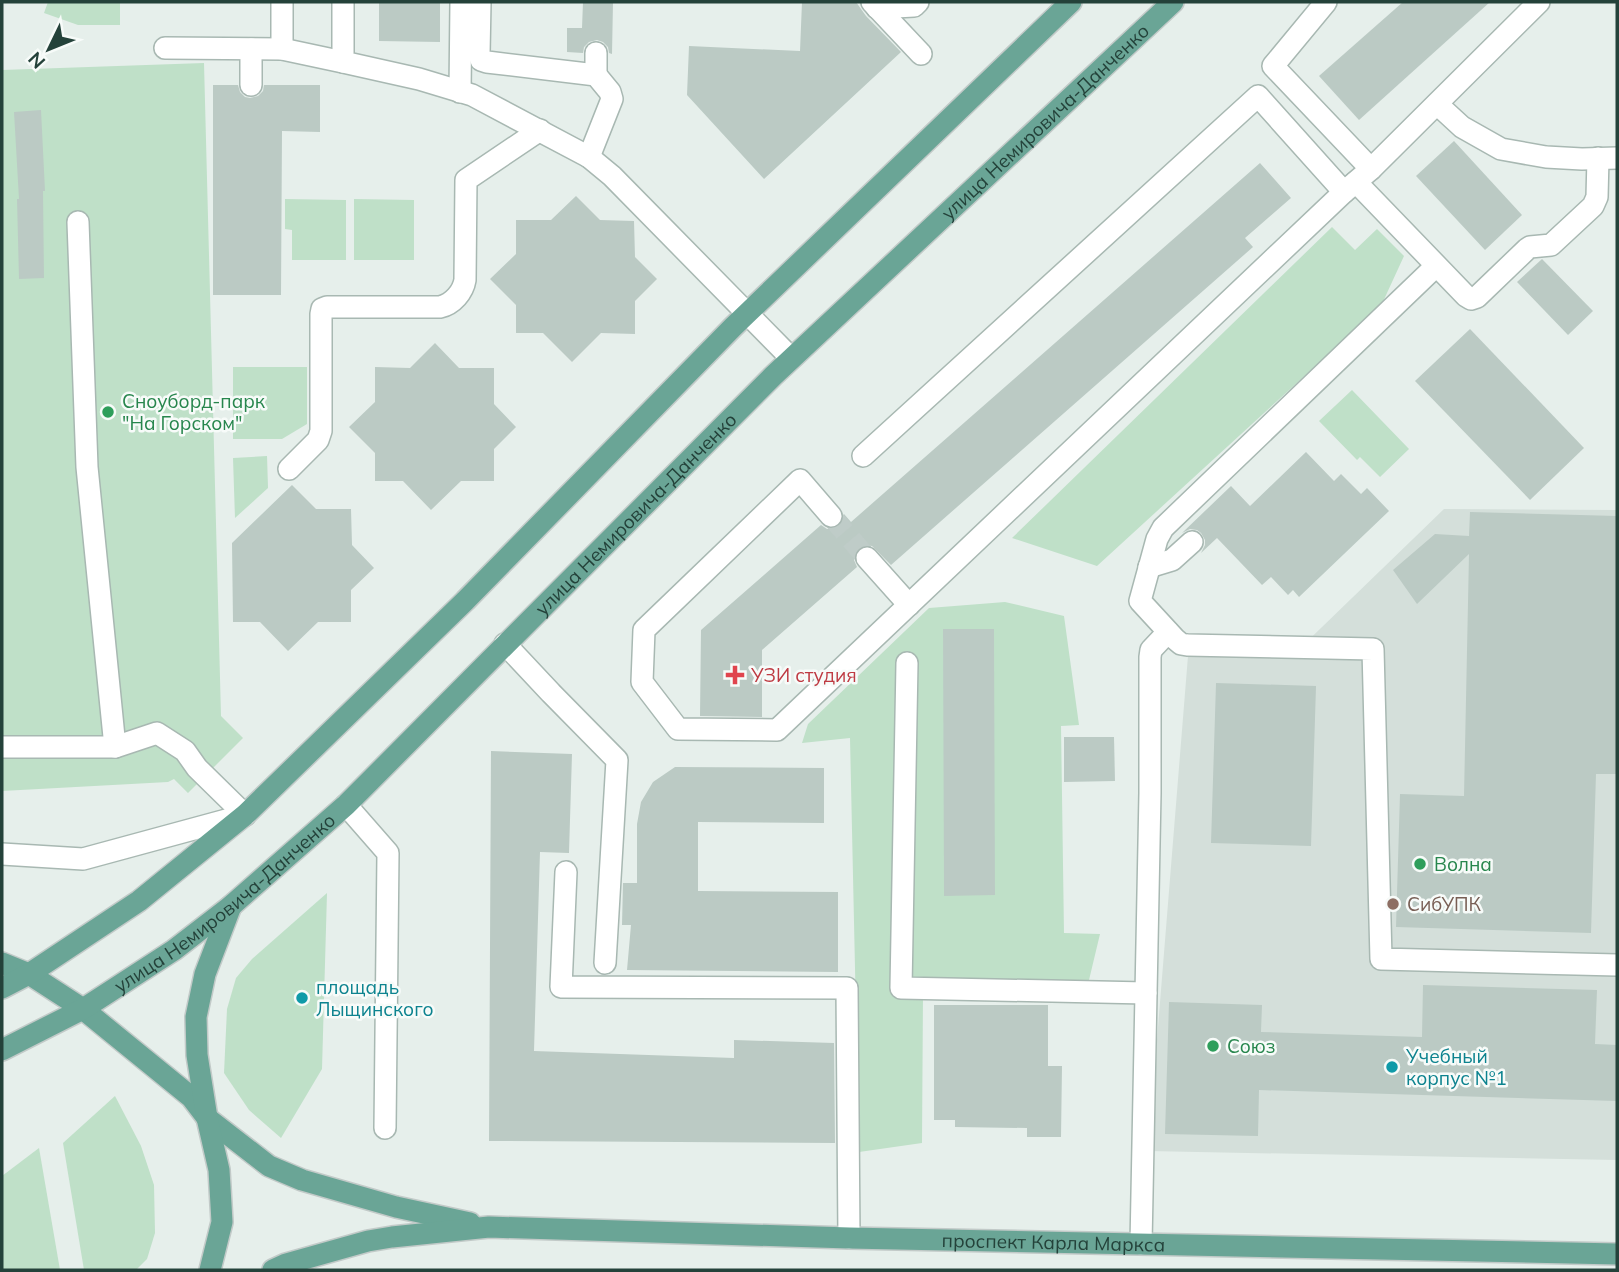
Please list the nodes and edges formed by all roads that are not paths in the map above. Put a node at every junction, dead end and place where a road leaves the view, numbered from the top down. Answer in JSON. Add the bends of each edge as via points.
{"nodes":[{"id":1,"x":282,"y":2,"type":"edge"},
{"id":2,"x":343,"y":2,"type":"edge"},
{"id":3,"x":461,"y":2,"type":"edge"},
{"id":4,"x":480,"y":2,"type":"edge"},
{"id":5,"x":918,"y":2,"type":"edge"},
{"id":6,"x":1071,"y":2,"type":"edge"},
{"id":7,"x":1173,"y":2,"type":"edge"},
{"id":8,"x":1326,"y":2,"type":"edge"},
{"id":9,"x":1539,"y":2,"type":"edge"},
{"id":10,"x":875,"y":5,"type":"edge"},
{"id":11,"x":165,"y":48,"type":"dead end"},
{"id":12,"x":251,"y":49,"type":"junction"},
{"id":13,"x":282,"y":49,"type":"junction"},
{"id":14,"x":596,"y":53,"type":"dead end"},
{"id":15,"x":921,"y":54,"type":"dead end"},
{"id":16,"x":343,"y":62,"type":"junction"},
{"id":17,"x":596,"y":75,"type":"junction"},
{"id":18,"x":251,"y":85,"type":"dead end"},
{"id":19,"x":460,"y":92,"type":"junction"},
{"id":20,"x":1437,"y":104,"type":"junction"},
{"id":21,"x":540,"y":130,"type":"junction"},
{"id":22,"x":589,"y":157,"type":"junction"},
{"id":23,"x":1607,"y":158,"type":"edge"},
{"id":24,"x":1357,"y":181,"type":"junction"},
{"id":25,"x":78,"y":222,"type":"dead end"},
{"id":26,"x":1436,"y":266,"type":"junction"},
{"id":27,"x":748,"y":313,"type":"junction"},
{"id":28,"x":791,"y":358,"type":"junction"},
{"id":29,"x":863,"y":456,"type":"dead end"},
{"id":30,"x":289,"y":469,"type":"dead end"},
{"id":31,"x":831,"y":516,"type":"tunnel mouth"},
{"id":32,"x":1192,"y":542,"type":"dead end"},
{"id":33,"x":867,"y":558,"type":"tunnel mouth"},
{"id":34,"x":1149,"y":567,"type":"junction"},
{"id":35,"x":909,"y":605,"type":"junction"},
{"id":36,"x":1168,"y":632,"type":"junction"},
{"id":37,"x":505,"y":644,"type":"junction"},
{"id":38,"x":907,"y":663,"type":"dead end"},
{"id":39,"x":2,"y":747,"type":"edge"},
{"id":40,"x":115,"y":747,"type":"junction"},
{"id":41,"x":346,"y":805,"type":"junction"},
{"id":42,"x":245,"y":815,"type":"junction"},
{"id":43,"x":2,"y":854,"type":"edge"},
{"id":44,"x":566,"y":872,"type":"dead end"},
{"id":45,"x":231,"y":906,"type":"junction"},
{"id":46,"x":606,"y":962,"type":"dead end"},
{"id":47,"x":2,"y":963,"type":"edge"},
{"id":48,"x":1617,"y":965,"type":"edge"},
{"id":49,"x":29,"y":974,"type":"junction"},
{"id":50,"x":2,"y":988,"type":"edge"},
{"id":51,"x":1146,"y":993,"type":"junction"},
{"id":52,"x":83,"y":1009,"type":"junction"},
{"id":53,"x":2,"y":1050,"type":"edge"},
{"id":54,"x":207,"y":1118,"type":"junction"},
{"id":55,"x":385,"y":1128,"type":"dead end"},
{"id":56,"x":489,"y":1227,"type":"junction"},
{"id":57,"x":849,"y":1238,"type":"junction"},
{"id":58,"x":1141,"y":1244,"type":"junction"},
{"id":59,"x":1617,"y":1254,"type":"edge"},
{"id":60,"x":210,"y":1270,"type":"edge"},
{"id":61,"x":273,"y":1270,"type":"edge"}],
"edges":[{"from":1,"to":13,"type":"street"},
{"from":2,"to":16,"type":"street"},
{"from":3,"to":19,"type":"street"},
{"from":4,"to":17,"type":"street","via":[[481,60]]},
{"from":5,"to":10,"type":"street","via":[[914,6]]},
{"from":6,"to":27,"type":"main road"},
{"from":7,"to":28,"type":"main road","name":"улица Немировича-Данченко"},
{"from":8,"to":24,"type":"street","via":[[1273,66]]},
{"from":9,"to":20,"type":"street"},
{"from":10,"to":15,"type":"street"},
{"from":11,"to":12,"type":"street"},
{"from":12,"to":13,"type":"street"},
{"from":12,"to":18,"type":"street"},
{"from":13,"to":16,"type":"street"},
{"from":14,"to":17,"type":"street"},
{"from":16,"to":19,"type":"street"},
{"from":17,"to":22,"type":"street","via":[[612,99]]},
{"from":19,"to":21,"type":"street"},
{"from":20,"to":23,"type":"street","via":[[1462,127],[1501,149],[1546,157]]},
{"from":20,"to":24,"type":"street"},
{"from":21,"to":22,"type":"street"},
{"from":21,"to":30,"type":"street","via":[[466,180],[465,280],[450,302],[440,307],[322,309],[320,436]]},
{"from":22,"to":27,"type":"street"},
{"from":23,"to":26,"type":"street","via":[[1593,206],[1551,245],[1530,247],[1524,264],[1477,297],[1466,296]]},
{"from":24,"to":26,"type":"street"},
{"from":24,"to":29,"type":"street","via":[[1258,96]]},
{"from":24,"to":35,"type":"street"},
{"from":25,"to":40,"type":"street","via":[[88,467]]},
{"from":26,"to":34,"type":"street","via":[[1163,528]]},
{"from":27,"to":28,"type":"street"},
{"from":27,"to":42,"type":"main road","via":[[465,601]]},
{"from":28,"to":37,"type":"main road","name":"улица Немировича-Данченко"},
{"from":31,"to":35,"type":"street","via":[[800,480],[644,630],[642,682],[678,729],[777,730]]},
{"from":32,"to":34,"type":"street","via":[[1172,561]]},
{"from":33,"to":35,"type":"street"},
{"from":34,"to":36,"type":"street","via":[[1140,601]]},
{"from":36,"to":48,"type":"street","via":[[1187,645],[1373,649],[1381,959]]},
{"from":36,"to":51,"type":"street","via":[[1150,650]]},
{"from":37,"to":41,"type":"main road","name":"улица Немировича-Данченко"},
{"from":37,"to":46,"type":"street","via":[[617,760]]},
{"from":38,"to":51,"type":"street","via":[[901,988]]},
{"from":39,"to":40,"type":"street"},
{"from":40,"to":42,"type":"street","via":[[157,733],[185,751]]},
{"from":41,"to":45,"type":"main road","name":"улица Немировича-Данченко"},
{"from":41,"to":55,"type":"street","via":[[388,853]]},
{"from":42,"to":43,"type":"street","via":[[83,859]]},
{"from":42,"to":49,"type":"main road","via":[[139,901]]},
{"from":44,"to":57,"type":"street","via":[[561,987],[847,988]]},
{"from":45,"to":52,"type":"main road","name":"улица Немировича-Данченко","via":[[174,950]]},
{"from":45,"to":54,"type":"main road","via":[[205,974],[196,1017]]},
{"from":47,"to":49,"type":"main road"},
{"from":49,"to":50,"type":"main road"},
{"from":49,"to":52,"type":"main road"},
{"from":51,"to":58,"type":"street"},
{"from":52,"to":53,"type":"main road","name":"улица Немировича-Данченко"},
{"from":52,"to":54,"type":"main road","via":[[191,1097]]},
{"from":54,"to":56,"type":"main road","via":[[269,1166],[302,1180]]},
{"from":54,"to":60,"type":"main road","via":[[219,1171],[222,1222]]},
{"from":56,"to":57,"type":"main road","name":"проспект Карла Маркса"},
{"from":56,"to":61,"type":"main road","via":[[368,1241]]},
{"from":57,"to":58,"type":"main road","name":"проспект Карла Маркса"},
{"from":58,"to":59,"type":"main road","name":"проспект Карла Маркса"}]}
